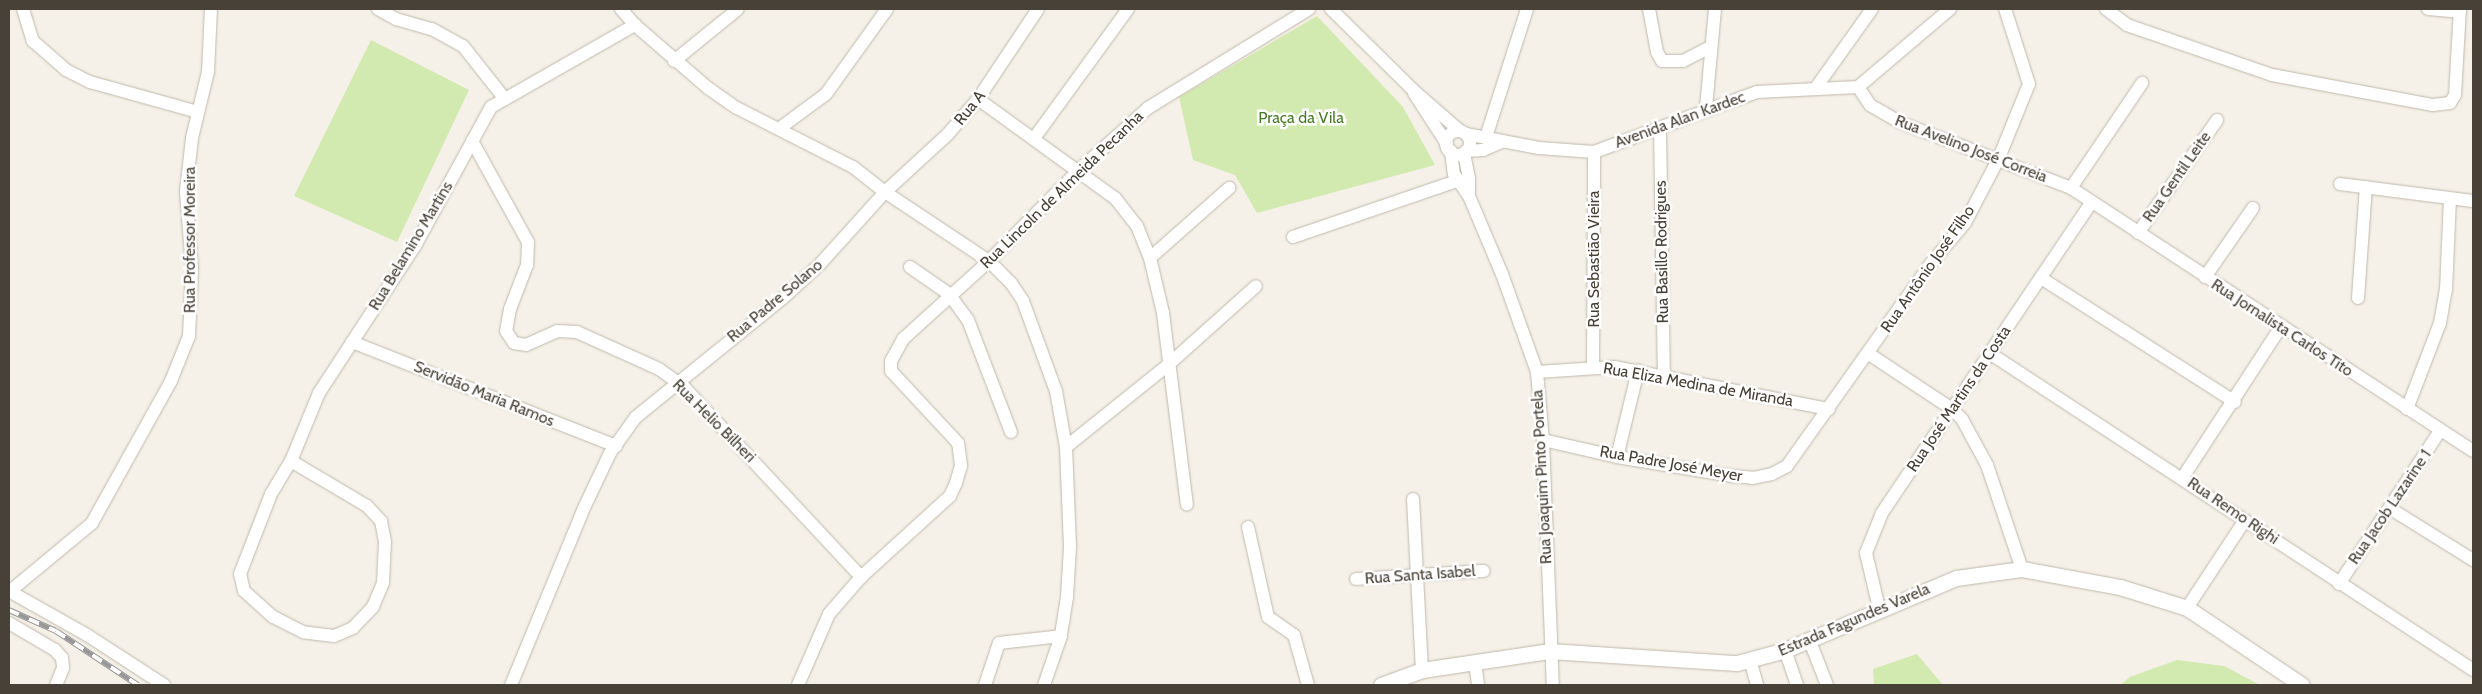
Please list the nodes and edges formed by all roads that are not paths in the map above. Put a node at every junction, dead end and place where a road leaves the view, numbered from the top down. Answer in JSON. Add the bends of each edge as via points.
{"nodes":[{"id":1,"x":24,"y":9,"type":"edge"},
{"id":2,"x":211,"y":9,"type":"edge"},
{"id":3,"x":378,"y":9,"type":"edge"},
{"id":4,"x":621,"y":9,"type":"edge"},
{"id":5,"x":738,"y":9,"type":"edge"},
{"id":6,"x":887,"y":9,"type":"edge"},
{"id":7,"x":1038,"y":9,"type":"edge"},
{"id":8,"x":1128,"y":9,"type":"edge"},
{"id":9,"x":1308,"y":9,"type":"edge"},
{"id":10,"x":1331,"y":9,"type":"edge"},
{"id":11,"x":1527,"y":9,"type":"edge"},
{"id":12,"x":1649,"y":9,"type":"edge"},
{"id":13,"x":1716,"y":9,"type":"edge"},
{"id":14,"x":1872,"y":9,"type":"edge"},
{"id":15,"x":1950,"y":9,"type":"edge"},
{"id":16,"x":2004,"y":9,"type":"edge"},
{"id":17,"x":2106,"y":9,"type":"edge"},
{"id":18,"x":2428,"y":9,"type":"edge"},
{"id":19,"x":2460,"y":10,"type":"edge"},
{"id":20,"x":635,"y":25,"type":"junction"},
{"id":21,"x":1710,"y":48,"type":"junction"},
{"id":22,"x":674,"y":60,"type":"junction"},
{"id":23,"x":2142,"y":83,"type":"dead end"},
{"id":24,"x":1858,"y":87,"type":"junction"},
{"id":25,"x":1815,"y":89,"type":"junction"},
{"id":26,"x":1413,"y":90,"type":"junction"},
{"id":27,"x":504,"y":98,"type":"junction"},
{"id":28,"x":978,"y":99,"type":"junction"},
{"id":29,"x":1706,"y":108,"type":"junction"},
{"id":30,"x":198,"y":112,"type":"junction"},
{"id":31,"x":2217,"y":120,"type":"dead end"},
{"id":32,"x":780,"y":128,"type":"junction"},
{"id":33,"x":1660,"y":128,"type":"junction"},
{"id":34,"x":1463,"y":132,"type":"junction"},
{"id":35,"x":1035,"y":137,"type":"junction"},
{"id":36,"x":1486,"y":137,"type":"junction"},
{"id":37,"x":472,"y":142,"type":"junction"},
{"id":38,"x":1502,"y":142,"type":"junction"},
{"id":39,"x":1457,"y":150,"type":"junction"},
{"id":40,"x":1594,"y":152,"type":"junction"},
{"id":41,"x":1998,"y":160,"type":"junction"},
{"id":42,"x":1079,"y":170,"type":"junction"},
{"id":43,"x":1457,"y":181,"type":"junction"},
{"id":44,"x":2340,"y":184,"type":"dead end"},
{"id":45,"x":2366,"y":187,"type":"junction"},
{"id":46,"x":1229,"y":188,"type":"dead end"},
{"id":47,"x":2071,"y":188,"type":"junction"},
{"id":48,"x":884,"y":192,"type":"junction"},
{"id":49,"x":1469,"y":196,"type":"junction"},
{"id":50,"x":2450,"y":199,"type":"junction"},
{"id":51,"x":2473,"y":201,"type":"edge"},
{"id":52,"x":2091,"y":203,"type":"junction"},
{"id":53,"x":2253,"y":208,"type":"dead end"},
{"id":54,"x":2138,"y":233,"type":"junction"},
{"id":55,"x":1293,"y":237,"type":"dead end"},
{"id":56,"x":1150,"y":258,"type":"junction"},
{"id":57,"x":989,"y":261,"type":"junction"},
{"id":58,"x":910,"y":267,"type":"dead end"},
{"id":59,"x":2205,"y":277,"type":"junction"},
{"id":60,"x":2041,"y":278,"type":"junction"},
{"id":61,"x":1256,"y":286,"type":"dead end"},
{"id":62,"x":949,"y":294,"type":"junction"},
{"id":63,"x":2358,"y":298,"type":"dead end"},
{"id":64,"x":2280,"y":328,"type":"junction"},
{"id":65,"x":352,"y":342,"type":"junction"},
{"id":66,"x":1869,"y":354,"type":"junction"},
{"id":67,"x":1991,"y":354,"type":"junction"},
{"id":68,"x":1168,"y":365,"type":"junction"},
{"id":69,"x":1593,"y":366,"type":"junction"},
{"id":70,"x":1638,"y":371,"type":"junction"},
{"id":71,"x":1537,"y":372,"type":"junction"},
{"id":72,"x":1664,"y":376,"type":"junction"},
{"id":73,"x":676,"y":381,"type":"junction"},
{"id":74,"x":2235,"y":402,"type":"junction"},
{"id":75,"x":1829,"y":409,"type":"junction"},
{"id":76,"x":1952,"y":409,"type":"junction"},
{"id":77,"x":2407,"y":409,"type":"junction"},
{"id":78,"x":2440,"y":431,"type":"junction"},
{"id":79,"x":1011,"y":432,"type":"dead end"},
{"id":80,"x":1543,"y":440,"type":"junction"},
{"id":81,"x":616,"y":446,"type":"junction"},
{"id":82,"x":1066,"y":447,"type":"junction"},
{"id":83,"x":2473,"y":451,"type":"edge"},
{"id":84,"x":1617,"y":457,"type":"junction"},
{"id":85,"x":292,"y":461,"type":"junction"},
{"id":86,"x":2183,"y":477,"type":"junction"},
{"id":87,"x":1412,"y":499,"type":"dead end"},
{"id":88,"x":1188,"y":504,"type":"dead end"},
{"id":89,"x":2391,"y":509,"type":"junction"},
{"id":90,"x":2245,"y":520,"type":"junction"},
{"id":91,"x":1248,"y":526,"type":"dead end"},
{"id":92,"x":2473,"y":560,"type":"edge"},
{"id":93,"x":2022,"y":569,"type":"junction"},
{"id":94,"x":1484,"y":571,"type":"dead end"},
{"id":95,"x":861,"y":577,"type":"junction"},
{"id":96,"x":1418,"y":577,"type":"junction"},
{"id":97,"x":1356,"y":579,"type":"dead end"},
{"id":98,"x":2339,"y":584,"type":"junction"},
{"id":99,"x":9,"y":591,"type":"edge"},
{"id":100,"x":1878,"y":608,"type":"junction"},
{"id":101,"x":2187,"y":608,"type":"junction"},
{"id":102,"x":9,"y":623,"type":"edge"},
{"id":103,"x":1061,"y":636,"type":"junction"},
{"id":104,"x":1809,"y":639,"type":"junction"},
{"id":105,"x":1785,"y":650,"type":"junction"},
{"id":106,"x":1550,"y":651,"type":"junction"},
{"id":107,"x":1750,"y":660,"type":"junction"},
{"id":108,"x":1475,"y":663,"type":"junction"},
{"id":109,"x":1422,"y":670,"type":"junction"},
{"id":110,"x":2473,"y":670,"type":"edge"},
{"id":111,"x":56,"y":685,"type":"edge"},
{"id":112,"x":164,"y":685,"type":"edge"},
{"id":113,"x":511,"y":685,"type":"edge"},
{"id":114,"x":798,"y":685,"type":"edge"},
{"id":115,"x":985,"y":685,"type":"edge"},
{"id":116,"x":1044,"y":685,"type":"edge"},
{"id":117,"x":1308,"y":685,"type":"edge"},
{"id":118,"x":1381,"y":685,"type":"edge"},
{"id":119,"x":1478,"y":685,"type":"edge"},
{"id":120,"x":1553,"y":685,"type":"edge"},
{"id":121,"x":1757,"y":685,"type":"edge"},
{"id":122,"x":1797,"y":685,"type":"edge"},
{"id":123,"x":1827,"y":685,"type":"edge"},
{"id":124,"x":2302,"y":685,"type":"edge"}],
"edges":[{"from":1,"to":30,"type":"street","via":[[32,41],[66,70],[90,82]]},
{"from":2,"to":30,"type":"street","name":"Rua Professor Moreira","via":[[208,72]]},
{"from":3,"to":27,"type":"street","via":[[396,19],[432,29],[463,46]]},
{"from":4,"to":20,"type":"street"},
{"from":5,"to":22,"type":"street"},
{"from":6,"to":32,"type":"street","via":[[826,94]]},
{"from":7,"to":28,"type":"street","name":"Rua A"},
{"from":8,"to":35,"type":"street"},
{"from":9,"to":42,"type":"street","name":"Rua Lincoln de Almeida Pecanha","via":[[1148,108]]},
{"from":10,"to":26,"type":"street"},
{"from":11,"to":36,"type":"street"},
{"from":12,"to":21,"type":"street","via":[[1657,52],[1662,61],[1683,61]]},
{"from":13,"to":21,"type":"street"},
{"from":14,"to":25,"type":"street"},
{"from":15,"to":24,"type":"street"},
{"from":16,"to":41,"type":"street","name":"Rua Antônio José Filho","via":[[2030,84]]},
{"from":17,"to":19,"type":"street","via":[[2127,25],[2237,64],[2336,88],[2444,105],[2455,95]]},
{"from":18,"to":19,"type":"street"},
{"from":20,"to":22,"type":"street"},
{"from":20,"to":27,"type":"street","name":"Rua Belamino Martins"},
{"from":21,"to":29,"type":"street"},
{"from":22,"to":32,"type":"street","via":[[737,108]]},
{"from":23,"to":47,"type":"street"},
{"from":24,"to":25,"type":"street","name":"Avenida Alan Kardec"},
{"from":24,"to":41,"type":"street","name":"Rua Avelino José Correia","via":[[1882,114]]},
{"from":25,"to":29,"type":"street","name":"Avenida Alan Kardec","via":[[1757,92]]},
{"from":26,"to":34,"type":"street"},
{"from":26,"to":39,"type":"street"},
{"from":27,"to":37,"type":"street","name":"Rua Belamino Martins","via":[[491,107]]},
{"from":28,"to":35,"type":"street"},
{"from":28,"to":48,"type":"street","name":"Rua A","via":[[948,134]]},
{"from":29,"to":33,"type":"street","name":"Avenida Alan Kardec"},
{"from":30,"to":99,"type":"street","name":"Rua Professor Moreira","via":[[186,191],[192,268],[189,336],[171,381],[92,523]]},
{"from":31,"to":54,"type":"street","name":"Rua Gentil Leite"},
{"from":32,"to":48,"type":"street","via":[[853,167]]},
{"from":33,"to":40,"type":"street","name":"Avenida Alan Kardec"},
{"from":33,"to":72,"type":"street","name":"Rua Basillo Rodrigues"},
{"from":34,"to":36,"type":"street"},
{"from":34,"to":39,"type":"street","via":[[1470,140]]},
{"from":34,"to":39,"type":"street","via":[[1452,133]]},
{"from":35,"to":42,"type":"street"},
{"from":36,"to":38,"type":"street"},
{"from":37,"to":65,"type":"street","name":"Rua Belamino Martins","via":[[416,244]]},
{"from":37,"to":73,"type":"street","name":"Rua Helio Bilheri","via":[[528,242],[527,265],[510,309],[506,331],[514,343],[526,345],[558,331],[577,332],[660,369]]},
{"from":38,"to":39,"type":"street","via":[[1483,150]]},
{"from":38,"to":40,"type":"street","name":"Avenida Alan Kardec"},
{"from":39,"to":43,"type":"street","name":"Rua Joaquim Pinto Portela","via":[[1451,167]]},
{"from":39,"to":49,"type":"street","name":"Rua Joaquim Pinto Portela","via":[[1469,178]]},
{"from":40,"to":69,"type":"street","name":"Rua Sebastião Vieira"},
{"from":41,"to":47,"type":"street","name":"Rua Avelino José Correia"},
{"from":41,"to":66,"type":"street","name":"Rua Antônio José Filho","via":[[1965,223],[1932,262]]},
{"from":42,"to":56,"type":"street","via":[[1115,198],[1138,226]]},
{"from":42,"to":57,"type":"street","name":"Rua Lincoln de Almeida Pecanha"},
{"from":43,"to":49,"type":"street","name":"Rua Joaquim Pinto Portela"},
{"from":43,"to":55,"type":"street"},
{"from":44,"to":45,"type":"street"},
{"from":45,"to":50,"type":"street"},
{"from":45,"to":63,"type":"street"},
{"from":46,"to":56,"type":"street"},
{"from":47,"to":52,"type":"street","name":"Rua Avelino José Correia"},
{"from":48,"to":57,"type":"street"},
{"from":48,"to":73,"type":"street","name":"Rua Padre Solano","via":[[802,283]]},
{"from":49,"to":71,"type":"street","name":"Rua Joaquim Pinto Portela"},
{"from":50,"to":51,"type":"street"},
{"from":50,"to":77,"type":"street","via":[[2446,290],[2440,323]]},
{"from":52,"to":54,"type":"street","name":"Rua Jornalista Carlos Tito"},
{"from":52,"to":60,"type":"street","name":"Rua José Martins da Costa"},
{"from":53,"to":59,"type":"street"},
{"from":54,"to":59,"type":"street","name":"Rua Jornalista Carlos Tito"},
{"from":56,"to":68,"type":"street","via":[[1163,313]]},
{"from":57,"to":62,"type":"street","name":"Rua Lincoln de Almeida Pecanha"},
{"from":57,"to":82,"type":"street","via":[[1011,283],[1029,315],[1056,392]]},
{"from":58,"to":62,"type":"street"},
{"from":59,"to":64,"type":"street","name":"Rua Jornalista Carlos Tito"},
{"from":60,"to":67,"type":"street","name":"Rua José Martins da Costa"},
{"from":60,"to":74,"type":"street"},
{"from":61,"to":68,"type":"street"},
{"from":62,"to":79,"type":"street","via":[[971,328]]},
{"from":62,"to":95,"type":"street","name":"Rua Lincoln de Almeida Pecanha","via":[[903,339],[890,368],[958,443],[961,466],[950,496]]},
{"from":64,"to":74,"type":"street"},
{"from":64,"to":77,"type":"street","name":"Rua Jornalista Carlos Tito"},
{"from":65,"to":81,"type":"street","name":"Servidão Maria Ramos"},
{"from":65,"to":85,"type":"street","name":"Rua Belamino Martins","via":[[319,393]]},
{"from":66,"to":75,"type":"street","name":"Rua Antônio José Filho"},
{"from":66,"to":76,"type":"street"},
{"from":67,"to":76,"type":"street","name":"Rua José Martins da Costa"},
{"from":67,"to":86,"type":"street","name":"Rua Remo Righi"},
{"from":68,"to":82,"type":"street"},
{"from":68,"to":88,"type":"street"},
{"from":69,"to":70,"type":"street","name":"Rua Eliza Medina de Miranda"},
{"from":69,"to":71,"type":"street","name":"Rua Eliza Medina de Miranda"},
{"from":70,"to":72,"type":"street","name":"Rua Eliza Medina de Miranda"},
{"from":70,"to":84,"type":"street"},
{"from":71,"to":80,"type":"street","name":"Rua Joaquim Pinto Portela"},
{"from":72,"to":75,"type":"street","name":"Rua Eliza Medina de Miranda"},
{"from":73,"to":81,"type":"street","name":"Rua Padre Solano","via":[[636,417]]},
{"from":73,"to":95,"type":"street","name":"Rua Helio Bilheri"},
{"from":74,"to":86,"type":"street"},
{"from":75,"to":84,"type":"street","name":"Rua Padre José Meyer","via":[[1787,466],[1772,474],[1753,478],[1732,476]]},
{"from":76,"to":93,"type":"street","via":[[1969,430],[1987,464]]},
{"from":76,"to":100,"type":"street","name":"Rua José Martins da Costa","via":[[1871,534],[1867,565]]},
{"from":77,"to":78,"type":"street","name":"Rua Jornalista Carlos Tito"},
{"from":78,"to":83,"type":"street","name":"Rua Jornalista Carlos Tito"},
{"from":78,"to":89,"type":"street","name":"Rua Jacob Lazarine 1"},
{"from":80,"to":84,"type":"street","name":"Rua Padre José Meyer"},
{"from":80,"to":106,"type":"street","name":"Rua Joaquim Pinto Portela"},
{"from":81,"to":113,"type":"street","name":"Rua Padre Solano","via":[[584,508]]},
{"from":82,"to":103,"type":"street","via":[[1070,547]]},
{"from":85,"to":85,"type":"street","via":[[367,506],[381,521],[385,542],[383,583],[373,607],[353,628],[334,636],[303,632],[273,618],[244,591],[240,574],[271,494]]},
{"from":86,"to":90,"type":"street","name":"Rua Remo Righi"},
{"from":87,"to":96,"type":"street"},
{"from":89,"to":92,"type":"street"},
{"from":89,"to":98,"type":"street","name":"Rua Jacob Lazarine 1"},
{"from":90,"to":98,"type":"street","name":"Rua Remo Righi"},
{"from":90,"to":101,"type":"street"},
{"from":91,"to":117,"type":"street","via":[[1268,617],[1294,635]]},
{"from":93,"to":100,"type":"street","name":"Estrada Fagundes Varela","via":[[1956,578]]},
{"from":93,"to":101,"type":"street","name":"Estrada Fagundes Varela","via":[[2120,586]]},
{"from":94,"to":96,"type":"street","name":"Rua Santa Isabel"},
{"from":95,"to":114,"type":"street","via":[[829,614]]},
{"from":96,"to":97,"type":"street","name":"Rua Santa Isabel"},
{"from":96,"to":109,"type":"street"},
{"from":98,"to":110,"type":"street","name":"Rua Remo Righi"},
{"from":99,"to":112,"type":"street","via":[[94,639]]},
{"from":100,"to":104,"type":"street","name":"Estrada Fagundes Varela"},
{"from":101,"to":124,"type":"street","name":"Estrada Fagundes Varela"},
{"from":102,"to":111,"type":"street","via":[[55,650],[62,658],[63,668]]},
{"from":103,"to":115,"type":"street","via":[[999,643]]},
{"from":103,"to":116,"type":"street"},
{"from":104,"to":105,"type":"street","name":"Estrada Fagundes Varela"},
{"from":104,"to":123,"type":"street"},
{"from":105,"to":107,"type":"street","name":"Estrada Fagundes Varela"},
{"from":105,"to":122,"type":"street"},
{"from":106,"to":107,"type":"street","name":"Estrada Fagundes Varela","via":[[1716,663]]},
{"from":106,"to":108,"type":"street","name":"Estrada Fagundes Varela"},
{"from":106,"to":120,"type":"street","name":"Rua Joaquim Pinto Portela"},
{"from":107,"to":121,"type":"street"},
{"from":108,"to":109,"type":"street","name":"Estrada Fagundes Varela"},
{"from":108,"to":119,"type":"street"},
{"from":109,"to":118,"type":"street","name":"Estrada Fagundes Varela"}]}
